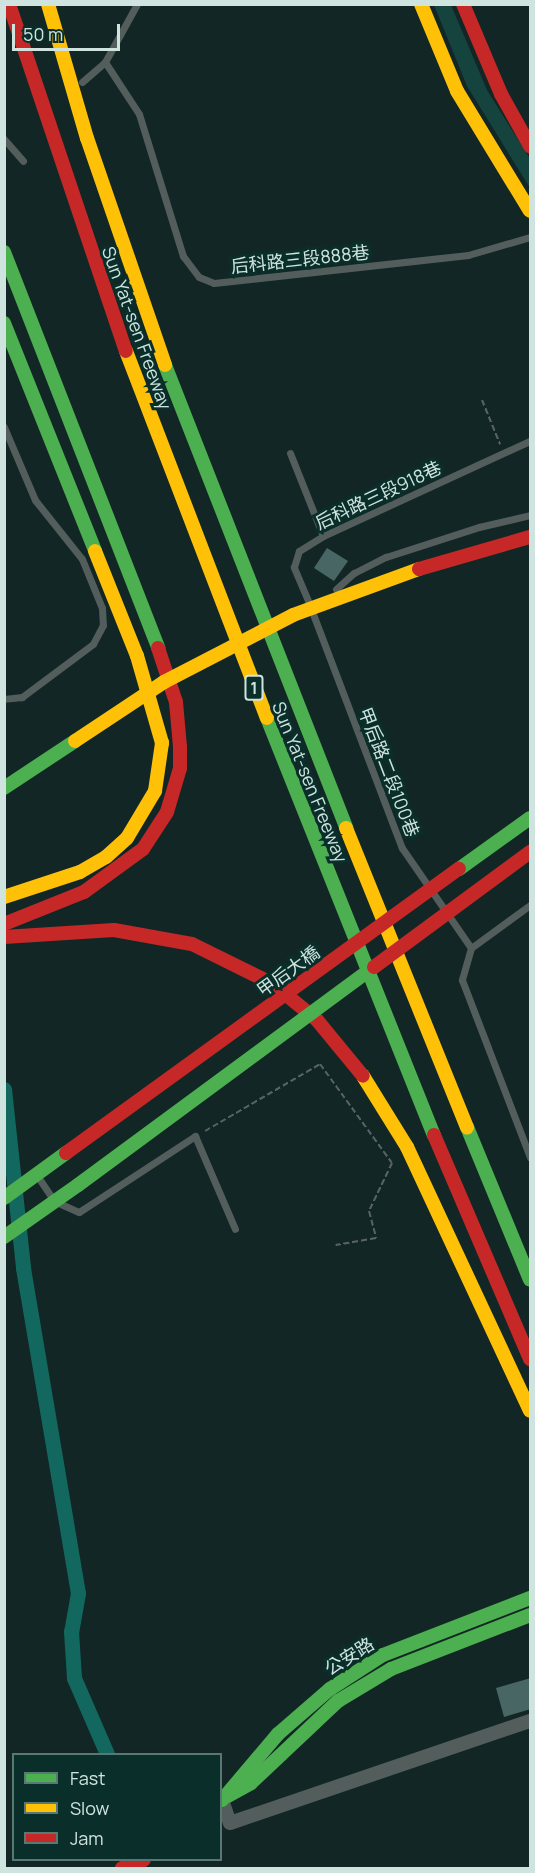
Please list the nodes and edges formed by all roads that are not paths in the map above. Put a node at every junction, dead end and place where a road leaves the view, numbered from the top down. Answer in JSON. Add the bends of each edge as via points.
{"nodes":[{"id":1,"x":9,"y":4,"type":"edge"},
{"id":2,"x":48,"y":4,"type":"edge"},
{"id":3,"x":137,"y":4,"type":"edge"},
{"id":4,"x":421,"y":4,"type":"edge"},
{"id":5,"x":463,"y":4,"type":"edge"},
{"id":6,"x":105,"y":62,"type":"junction"},
{"id":7,"x":82,"y":82,"type":"dead end"},
{"id":8,"x":4,"y":138,"type":"edge"},
{"id":9,"x":531,"y":146,"type":"edge"},
{"id":10,"x":23,"y":160,"type":"dead end"},
{"id":11,"x":531,"y":211,"type":"edge"},
{"id":12,"x":531,"y":237,"type":"edge"},
{"id":13,"x":4,"y":252,"type":"edge"},
{"id":14,"x":4,"y":323,"type":"edge"},
{"id":15,"x":4,"y":427,"type":"edge"},
{"id":16,"x":531,"y":441,"type":"edge"},
{"id":17,"x":290,"y":453,"type":"dead end"},
{"id":18,"x":531,"y":515,"type":"edge"},
{"id":19,"x":323,"y":536,"type":"junction"},
{"id":20,"x":531,"y":537,"type":"edge"},
{"id":21,"x":317,"y":608,"type":"junction"},
{"id":22,"x":4,"y":699,"type":"edge"},
{"id":23,"x":4,"y":788,"type":"edge"},
{"id":24,"x":531,"y":818,"type":"edge"},
{"id":25,"x":531,"y":852,"type":"edge"},
{"id":26,"x":4,"y":897,"type":"edge"},
{"id":27,"x":531,"y":905,"type":"edge"},
{"id":28,"x":4,"y":924,"type":"edge"},
{"id":29,"x":4,"y":937,"type":"edge"},
{"id":30,"x":471,"y":948,"type":"junction"},
{"id":31,"x":531,"y":1157,"type":"edge"},
{"id":32,"x":37,"y":1175,"type":"junction"},
{"id":33,"x":4,"y":1198,"type":"edge"},
{"id":34,"x":54,"y":1201,"type":"junction"},
{"id":35,"x":235,"y":1229,"type":"dead end"},
{"id":36,"x":4,"y":1237,"type":"edge"},
{"id":37,"x":531,"y":1280,"type":"edge"},
{"id":38,"x":531,"y":1359,"type":"edge"},
{"id":39,"x":531,"y":1411,"type":"edge"},
{"id":40,"x":531,"y":1598,"type":"edge"},
{"id":41,"x":531,"y":1615,"type":"edge"},
{"id":42,"x":531,"y":1722,"type":"edge"},
{"id":43,"x":222,"y":1799,"type":"edge"},
{"id":44,"x":222,"y":1799,"type":"edge"},
{"id":45,"x":222,"y":1803,"type":"edge"},
{"id":46,"x":142,"y":1861,"type":"edge"},
{"id":47,"x":122,"y":1869,"type":"edge"}],
"edges":[{"from":1,"to":38,"type":"main road","name":"Sun Yat-sen Freeway","number":"1","via":[[129,363],[230,627],[441,1152]]},
{"from":2,"to":37,"type":"main road","name":"Sun Yat-sen Freeway","number":"1","via":[[87,138],[167,370],[365,878]]},
{"from":3,"to":6,"type":"lane"},
{"from":4,"to":11,"type":"main road","via":[[458,91]]},
{"from":5,"to":9,"type":"main road","via":[[501,94]]},
{"from":6,"to":7,"type":"lane"},
{"from":6,"to":12,"type":"lane","name":"后科路三段888巷","via":[[139,114],[183,256],[199,276],[214,283],[468,255]]},
{"from":8,"to":10,"type":"lane"},
{"from":13,"to":28,"type":"main road","via":[[160,654],[176,702],[180,768],[167,812],[143,849],[84,892]]},
{"from":14,"to":26,"type":"main road","via":[[137,656],[162,744],[155,791],[127,838],[106,857],[80,872]]},
{"from":15,"to":22,"type":"lane","via":[[35,500],[82,559],[102,608],[103,625],[93,645],[22,697]]},
{"from":16,"to":19,"type":"lane","name":"后科路三段918巷"},
{"from":17,"to":19,"type":"lane"},
{"from":18,"to":21,"type":"lane","via":[[479,527],[369,564]]},
{"from":19,"to":21,"type":"lane","name":"后科路三段918巷","via":[[299,551],[294,567]]},
{"from":20,"to":21,"type":"main road","bridge":true,"via":[[442,561]]},
{"from":21,"to":23,"type":"main road","bridge":true,"via":[[164,682]]},
{"from":21,"to":30,"type":"lane","name":"甲后路二段100巷","via":[[402,848]]},
{"from":24,"to":32,"type":"main road","name":"甲后大橋","bridge":true},
{"from":25,"to":34,"type":"main road","bridge":true},
{"from":27,"to":30,"type":"lane"},
{"from":29,"to":39,"type":"main road","via":[[114,930],[192,944],[273,984],[317,1020],[359,1070],[407,1147]]},
{"from":30,"to":31,"type":"lane","via":[[462,980]]},
{"from":32,"to":33,"type":"main road","name":"甲后大橋"},
{"from":32,"to":34,"type":"lane"},
{"from":34,"to":35,"type":"lane","via":[[79,1212],[195,1137]]},
{"from":34,"to":36,"type":"main road"},
{"from":40,"to":43,"type":"main road","name":"公安路","via":[[394,1650],[330,1689],[278,1734]]},
{"from":41,"to":44,"type":"main road","name":"公安路","via":[[391,1669],[355,1690],[296,1738],[251,1783]]},
{"from":42,"to":45,"type":"street","via":[[230,1823]]},
{"from":46,"to":47,"type":"main road"}]}
